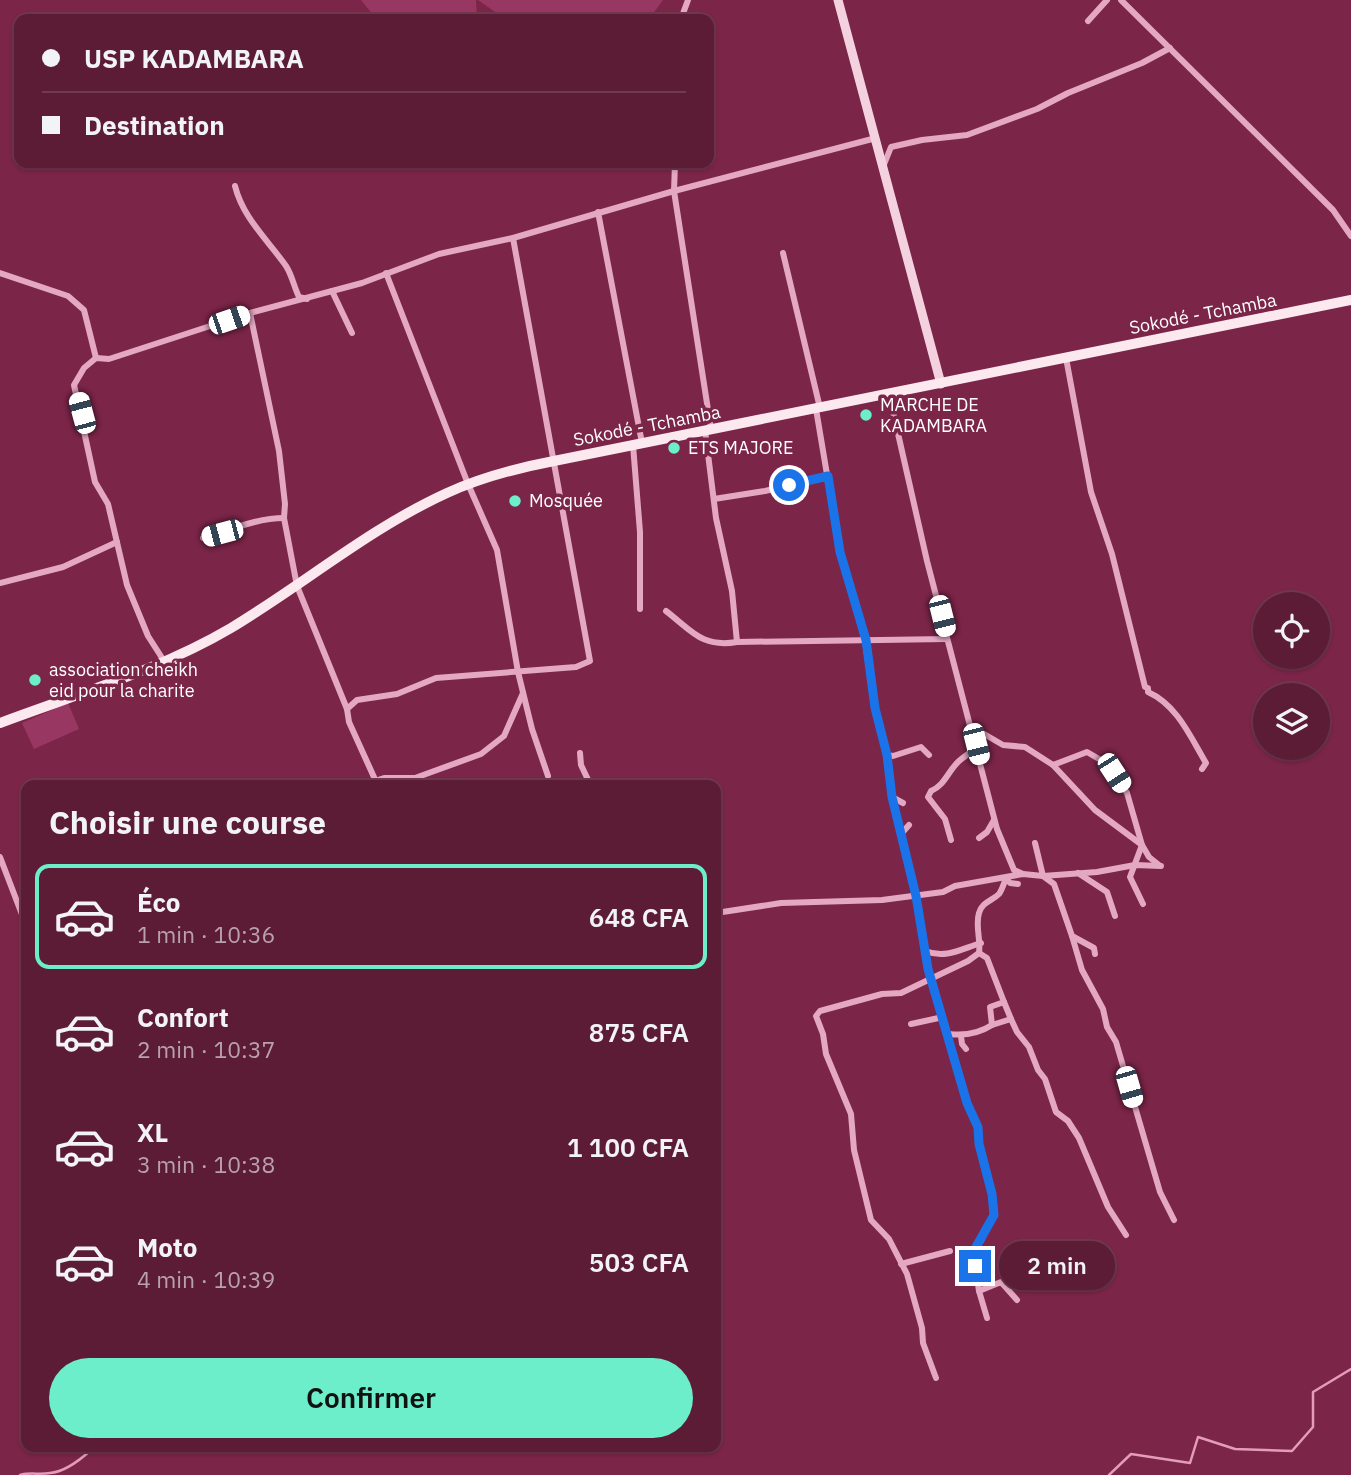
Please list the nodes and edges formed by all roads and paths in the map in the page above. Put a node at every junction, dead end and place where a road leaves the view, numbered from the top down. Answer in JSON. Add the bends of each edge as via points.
{"nodes":[{"id":1,"x":838,"y":0,"type":"edge"},
{"id":2,"x":1107,"y":0,"type":"edge"},
{"id":3,"x":1121,"y":0,"type":"edge"},
{"id":4,"x":1088,"y":21,"type":"dead end"},
{"id":5,"x":1170,"y":48,"type":"junction"},
{"id":6,"x":876,"y":138,"type":"junction"},
{"id":7,"x":675,"y":168,"type":"edge"},
{"id":8,"x":882,"y":169,"type":"junction"},
{"id":9,"x":235,"y":186,"type":"dead end"},
{"id":10,"x":674,"y":191,"type":"junction"},
{"id":11,"x":598,"y":212,"type":"junction"},
{"id":12,"x":1351,"y":236,"type":"edge"},
{"id":13,"x":513,"y":238,"type":"junction"},
{"id":14,"x":783,"y":253,"type":"dead end"},
{"id":15,"x":0,"y":273,"type":"edge"},
{"id":16,"x":386,"y":274,"type":"junction"},
{"id":17,"x":332,"y":291,"type":"junction"},
{"id":18,"x":307,"y":299,"type":"junction"},
{"id":19,"x":1351,"y":300,"type":"edge"},
{"id":20,"x":250,"y":313,"type":"junction"},
{"id":21,"x":352,"y":333,"type":"dead end"},
{"id":22,"x":96,"y":358,"type":"junction"},
{"id":23,"x":1066,"y":358,"type":"junction"},
{"id":24,"x":941,"y":384,"type":"junction"},
{"id":25,"x":889,"y":394,"type":"junction"},
{"id":26,"x":818,"y":408,"type":"junction"},
{"id":27,"x":708,"y":430,"type":"junction"},
{"id":28,"x":637,"y":444,"type":"junction"},
{"id":29,"x":554,"y":461,"type":"junction"},
{"id":30,"x":828,"y":476,"type":"junction"},
{"id":31,"x":467,"y":484,"type":"junction"},
{"id":32,"x":714,"y":499,"type":"junction"},
{"id":33,"x":284,"y":519,"type":"junction"},
{"id":34,"x":203,"y":538,"type":"dead end"},
{"id":35,"x":117,"y":542,"type":"junction"},
{"id":36,"x":0,"y":583,"type":"edge"},
{"id":37,"x":297,"y":586,"type":"junction"},
{"id":38,"x":640,"y":609,"type":"dead end"},
{"id":39,"x":666,"y":611,"type":"dead end"},
{"id":40,"x":947,"y":639,"type":"junction"},
{"id":41,"x":866,"y":640,"type":"junction"},
{"id":42,"x":737,"y":642,"type":"junction"},
{"id":43,"x":164,"y":660,"type":"junction"},
{"id":44,"x":517,"y":672,"type":"junction"},
{"id":45,"x":523,"y":694,"type":"junction"},
{"id":46,"x":347,"y":709,"type":"junction"},
{"id":47,"x":0,"y":723,"type":"edge"},
{"id":48,"x":972,"y":726,"type":"junction"},
{"id":49,"x":976,"y":744,"type":"junction"},
{"id":50,"x":580,"y":753,"type":"dead end"},
{"id":51,"x":887,"y":755,"type":"junction"},
{"id":52,"x":929,"y":755,"type":"dead end"},
{"id":53,"x":1053,"y":765,"type":"junction"},
{"id":54,"x":1202,"y":769,"type":"dead end"},
{"id":55,"x":548,"y":776,"type":"dead end"},
{"id":56,"x":376,"y":780,"type":"edge"},
{"id":57,"x":381,"y":780,"type":"edge"},
{"id":58,"x":588,"y":780,"type":"edge"},
{"id":59,"x":892,"y":797,"type":"junction"},
{"id":60,"x":903,"y":803,"type":"dead end"},
{"id":61,"x":995,"y":820,"type":"junction"},
{"id":62,"x":909,"y":825,"type":"dead end"},
{"id":63,"x":901,"y":834,"type":"junction"},
{"id":64,"x":979,"y":838,"type":"dead end"},
{"id":65,"x":951,"y":840,"type":"dead end"},
{"id":66,"x":1035,"y":843,"type":"dead end"},
{"id":67,"x":1142,"y":845,"type":"junction"},
{"id":68,"x":0,"y":857,"type":"edge"},
{"id":69,"x":1135,"y":864,"type":"junction"},
{"id":70,"x":1078,"y":873,"type":"junction"},
{"id":71,"x":1023,"y":874,"type":"junction"},
{"id":72,"x":1043,"y":876,"type":"junction"},
{"id":73,"x":1006,"y":878,"type":"junction"},
{"id":74,"x":1018,"y":884,"type":"dead end"},
{"id":75,"x":916,"y":896,"type":"junction"},
{"id":76,"x":1143,"y":904,"type":"dead end"},
{"id":77,"x":21,"y":912,"type":"edge"},
{"id":78,"x":721,"y":912,"type":"edge"},
{"id":79,"x":1115,"y":916,"type":"dead end"},
{"id":80,"x":1072,"y":936,"type":"junction"},
{"id":81,"x":981,"y":943,"type":"junction"},
{"id":82,"x":925,"y":951,"type":"junction"},
{"id":83,"x":979,"y":953,"type":"junction"},
{"id":84,"x":1095,"y":954,"type":"dead end"},
{"id":85,"x":931,"y":978,"type":"junction"},
{"id":86,"x":1004,"y":1002,"type":"junction"},
{"id":87,"x":943,"y":1017,"type":"junction"},
{"id":88,"x":1012,"y":1019,"type":"junction"},
{"id":89,"x":911,"y":1024,"type":"dead end"},
{"id":90,"x":992,"y":1025,"type":"junction"},
{"id":91,"x":949,"y":1034,"type":"junction"},
{"id":92,"x":961,"y":1036,"type":"junction"},
{"id":93,"x":966,"y":1049,"type":"dead end"},
{"id":94,"x":1174,"y":1220,"type":"dead end"},
{"id":95,"x":1126,"y":1235,"type":"dead end"},
{"id":96,"x":950,"y":1251,"type":"dead end"},
{"id":97,"x":901,"y":1264,"type":"junction"},
{"id":98,"x":979,"y":1291,"type":"junction"},
{"id":99,"x":1014,"y":1302,"type":"dead end"},
{"id":100,"x":987,"y":1318,"type":"dead end"},
{"id":101,"x":936,"y":1378,"type":"dead end"}],
"edges":[{"from":1,"to":6,"type":"main road"},
{"from":2,"to":4,"type":"street"},
{"from":3,"to":5,"type":"street"},
{"from":5,"to":8,"type":"street","via":[[1038,109],[967,135],[891,147]]},
{"from":5,"to":12,"type":"street","via":[[1333,210]]},
{"from":6,"to":8,"type":"main road"},
{"from":6,"to":10,"type":"street"},
{"from":7,"to":10,"type":"street"},
{"from":8,"to":24,"type":"main road"},
{"from":9,"to":18,"type":"street","via":[[250,220],[288,269],[299,297]]},
{"from":10,"to":11,"type":"street"},
{"from":10,"to":27,"type":"street"},
{"from":11,"to":13,"type":"street"},
{"from":11,"to":28,"type":"street"},
{"from":13,"to":16,"type":"street","via":[[439,254]]},
{"from":13,"to":29,"type":"street"},
{"from":14,"to":26,"type":"street"},
{"from":15,"to":22,"type":"street","via":[[68,296],[84,310]]},
{"from":16,"to":17,"type":"street"},
{"from":16,"to":31,"type":"street"},
{"from":17,"to":18,"type":"street"},
{"from":17,"to":21,"type":"street"},
{"from":18,"to":20,"type":"street"},
{"from":19,"to":23,"type":"main road","name":"Sokodé - Tchamba"},
{"from":20,"to":22,"type":"street","via":[[109,359]]},
{"from":20,"to":33,"type":"street","via":[[279,451]]},
{"from":22,"to":35,"type":"street","via":[[74,385],[95,482],[108,504]]},
{"from":23,"to":24,"type":"main road","name":"Sokodé - Tchamba"},
{"from":23,"to":54,"type":"street","via":[[1091,492],[1112,554],[1145,687],[1181,718],[1206,763]]},
{"from":24,"to":25,"type":"main road","name":"Sokodé - Tchamba"},
{"from":25,"to":26,"type":"main road","name":"Sokodé - Tchamba"},
{"from":25,"to":40,"type":"street"},
{"from":26,"to":27,"type":"main road","name":"Sokodé - Tchamba"},
{"from":26,"to":30,"type":"street"},
{"from":27,"to":28,"type":"main road","name":"Sokodé - Tchamba"},
{"from":27,"to":32,"type":"street"},
{"from":28,"to":29,"type":"main road","name":"Sokodé - Tchamba"},
{"from":28,"to":38,"type":"street"},
{"from":29,"to":31,"type":"main road","name":"Sokodé - Tchamba"},
{"from":29,"to":44,"type":"street","via":[[590,661],[576,667]]},
{"from":30,"to":32,"type":"street"},
{"from":30,"to":41,"type":"street","via":[[840,552]]},
{"from":31,"to":37,"type":"main road","name":"Sokodé - Tchamba","via":[[400,517]]},
{"from":31,"to":44,"type":"street","via":[[497,550]]},
{"from":32,"to":42,"type":"street"},
{"from":33,"to":34,"type":"street","via":[[262,519]]},
{"from":33,"to":37,"type":"street"},
{"from":35,"to":36,"type":"street","via":[[63,567]]},
{"from":35,"to":43,"type":"street","via":[[127,585],[148,636]]},
{"from":37,"to":43,"type":"main road","name":"Sokodé - Tchamba","via":[[230,629]]},
{"from":37,"to":46,"type":"street"},
{"from":39,"to":42,"type":"street","via":[[697,637],[712,643]]},
{"from":40,"to":41,"type":"street"},
{"from":40,"to":48,"type":"street"},
{"from":41,"to":42,"type":"street"},
{"from":41,"to":51,"type":"street"},
{"from":43,"to":47,"type":"main road","name":"Sokodé - Tchamba"},
{"from":44,"to":45,"type":"street"},
{"from":44,"to":46,"type":"street","via":[[436,678],[397,694],[356,700]]},
{"from":45,"to":55,"type":"street"},
{"from":45,"to":57,"type":"street","via":[[504,736],[481,754],[415,778]]},
{"from":46,"to":56,"type":"street"},
{"from":48,"to":49,"type":"street"},
{"from":48,"to":53,"type":"street","via":[[1003,745],[1025,747]]},
{"from":49,"to":61,"type":"street"},
{"from":49,"to":65,"type":"street","via":[[939,788],[930,792]]},
{"from":50,"to":58,"type":"street"},
{"from":51,"to":52,"type":"street","via":[[921,747]]},
{"from":51,"to":59,"type":"street"},
{"from":53,"to":67,"type":"street","via":[[1096,810]]},
{"from":53,"to":67,"type":"street","via":[[1087,752],[1106,763],[1111,760],[1127,793]]},
{"from":59,"to":60,"type":"street"},
{"from":59,"to":63,"type":"street"},
{"from":61,"to":64,"type":"street"},
{"from":61,"to":71,"type":"street","via":[[1010,863]]},
{"from":62,"to":63,"type":"street"},
{"from":63,"to":75,"type":"street"},
{"from":66,"to":72,"type":"street"},
{"from":67,"to":69,"type":"street"},
{"from":67,"to":69,"type":"street","via":[[1161,866]]},
{"from":68,"to":77,"type":"street"},
{"from":69,"to":70,"type":"street"},
{"from":69,"to":76,"type":"street","via":[[1130,877]]},
{"from":70,"to":72,"type":"street"},
{"from":70,"to":79,"type":"street","via":[[1107,892]]},
{"from":71,"to":72,"type":"street"},
{"from":71,"to":73,"type":"street"},
{"from":72,"to":80,"type":"street","via":[[1054,884]]},
{"from":73,"to":74,"type":"street"},
{"from":73,"to":75,"type":"street"},
{"from":73,"to":81,"type":"street","via":[[1000,893],[979,912]]},
{"from":75,"to":78,"type":"street","via":[[781,903]]},
{"from":75,"to":82,"type":"street"},
{"from":80,"to":84,"type":"street","via":[[1094,948]]},
{"from":80,"to":94,"type":"street","via":[[1082,970],[1116,1042],[1160,1192]]},
{"from":81,"to":82,"type":"street","via":[[938,956]]},
{"from":81,"to":83,"type":"street"},
{"from":82,"to":85,"type":"street"},
{"from":83,"to":85,"type":"street"},
{"from":83,"to":86,"type":"street","via":[[987,958]]},
{"from":85,"to":87,"type":"street"},
{"from":85,"to":97,"type":"street","via":[[901,993],[882,994],[816,1016],[851,1114],[854,1150],[871,1220],[889,1239]]},
{"from":86,"to":88,"type":"street"},
{"from":86,"to":90,"type":"street","via":[[990,1007]]},
{"from":87,"to":89,"type":"street"},
{"from":87,"to":91,"type":"street"},
{"from":88,"to":90,"type":"street"},
{"from":88,"to":95,"type":"street","via":[[1045,1079],[1056,1112],[1079,1138],[1108,1207]]},
{"from":90,"to":92,"type":"street"},
{"from":91,"to":92,"type":"street"},
{"from":91,"to":98,"type":"street","via":[[949,1046],[978,1127],[992,1194],[994,1215],[974,1256]]},
{"from":92,"to":93,"type":"street"},
{"from":96,"to":97,"type":"street"},
{"from":97,"to":101,"type":"street"},
{"from":98,"to":99,"type":"street","via":[[1001,1282]]},
{"from":98,"to":100,"type":"street"}]}
